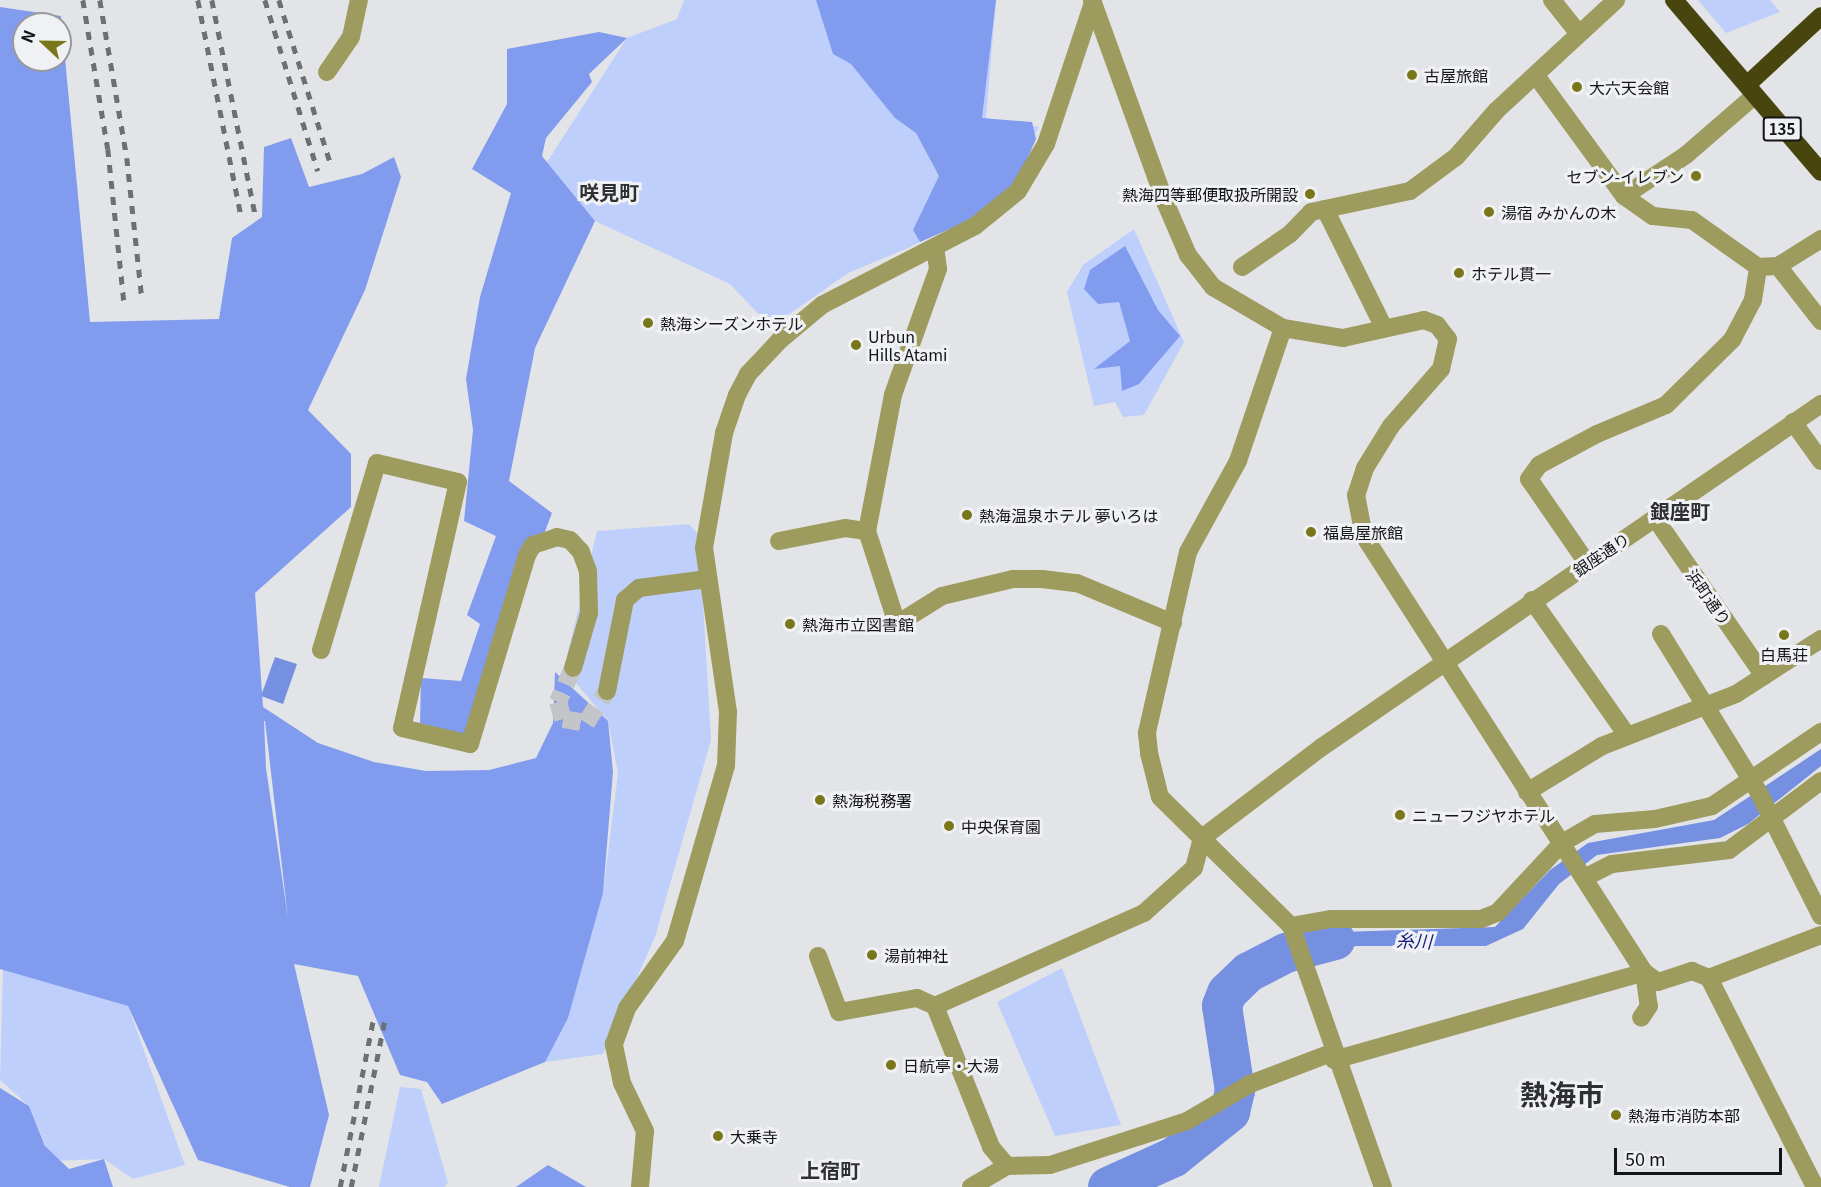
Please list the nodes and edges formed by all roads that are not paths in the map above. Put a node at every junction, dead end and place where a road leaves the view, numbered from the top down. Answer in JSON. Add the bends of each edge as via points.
{"nodes":[{"id":1,"x":359,"y":0,"type":"edge"},
{"id":2,"x":1552,"y":0,"type":"edge"},
{"id":3,"x":1616,"y":0,"type":"edge"},
{"id":4,"x":1674,"y":0,"type":"edge"},
{"id":5,"x":1093,"y":1,"type":"edge"},
{"id":6,"x":1821,"y":16,"type":"edge"},
{"id":7,"x":1579,"y":34,"type":"junction"},
{"id":8,"x":327,"y":72,"type":"dead end"},
{"id":9,"x":1538,"y":76,"type":"junction"},
{"id":10,"x":1751,"y":90,"type":"junction"},
{"id":11,"x":1821,"y":172,"type":"edge"},
{"id":12,"x":1624,"y":196,"type":"junction"},
{"id":13,"x":1325,"y":209,"type":"junction"},
{"id":14,"x":1821,"y":239,"type":"edge"},
{"id":15,"x":935,"y":247,"type":"junction"},
{"id":16,"x":1778,"y":266,"type":"junction"},
{"id":17,"x":1242,"y":267,"type":"dead end"},
{"id":18,"x":1758,"y":267,"type":"junction"},
{"id":19,"x":1821,"y":321,"type":"edge"},
{"id":20,"x":1283,"y":328,"type":"junction"},
{"id":21,"x":1384,"y":328,"type":"junction"},
{"id":22,"x":1821,"y":404,"type":"edge"},
{"id":23,"x":1793,"y":422,"type":"junction"},
{"id":24,"x":1821,"y":461,"type":"edge"},
{"id":25,"x":1655,"y":518,"type":"junction"},
{"id":26,"x":867,"y":531,"type":"junction"},
{"id":27,"x":779,"y":541,"type":"dead end"},
{"id":28,"x":1587,"y":564,"type":"junction"},
{"id":29,"x":706,"y":579,"type":"junction"},
{"id":30,"x":1532,"y":600,"type":"junction"},
{"id":31,"x":1173,"y":623,"type":"junction"},
{"id":32,"x":1661,"y":634,"type":"dead end"},
{"id":33,"x":1821,"y":639,"type":"edge"},
{"id":34,"x":321,"y":650,"type":"dead end"},
{"id":35,"x":1440,"y":661,"type":"junction"},
{"id":36,"x":573,"y":668,"type":"tunnel mouth"},
{"id":37,"x":1764,"y":676,"type":"junction"},
{"id":38,"x":607,"y":691,"type":"tunnel mouth"},
{"id":39,"x":1707,"y":707,"type":"junction"},
{"id":40,"x":1821,"y":732,"type":"edge"},
{"id":41,"x":1627,"y":735,"type":"junction"},
{"id":42,"x":1821,"y":782,"type":"edge"},
{"id":43,"x":1755,"y":785,"type":"junction"},
{"id":44,"x":1527,"y":792,"type":"junction"},
{"id":45,"x":1770,"y":814,"type":"junction"},
{"id":46,"x":1202,"y":838,"type":"junction"},
{"id":47,"x":1565,"y":849,"type":"junction"},
{"id":48,"x":1582,"y":875,"type":"junction"},
{"id":49,"x":1821,"y":916,"type":"edge"},
{"id":50,"x":1291,"y":926,"type":"junction"},
{"id":51,"x":1821,"y":935,"type":"edge"},
{"id":52,"x":818,"y":956,"type":"dead end"},
{"id":53,"x":1644,"y":972,"type":"junction"},
{"id":54,"x":1709,"y":978,"type":"junction"},
{"id":55,"x":934,"y":1006,"type":"junction"},
{"id":56,"x":1641,"y":1018,"type":"dead end"},
{"id":57,"x":1333,"y":1057,"type":"junction"},
{"id":58,"x":1007,"y":1166,"type":"junction"},
{"id":59,"x":640,"y":1187,"type":"edge"},
{"id":60,"x":971,"y":1187,"type":"edge"},
{"id":61,"x":1383,"y":1187,"type":"edge"},
{"id":62,"x":1815,"y":1187,"type":"edge"}],
"edges":[{"from":1,"to":8,"type":"street","via":[[351,37]]},
{"from":2,"to":7,"type":"street"},
{"from":3,"to":7,"type":"street"},
{"from":4,"to":10,"type":"highway","number":"135"},
{"from":5,"to":15,"type":"street","via":[[1035,169],[998,211]]},
{"from":5,"to":20,"type":"street","via":[[1188,255],[1229,299]]},
{"from":6,"to":10,"type":"highway"},
{"from":7,"to":9,"type":"street"},
{"from":9,"to":12,"type":"street"},
{"from":9,"to":13,"type":"street","via":[[1497,110],[1456,157],[1410,191]]},
{"from":10,"to":11,"type":"highway","number":"135"},
{"from":10,"to":12,"type":"street","via":[[1686,155]]},
{"from":12,"to":18,"type":"street","via":[[1653,216],[1692,220]]},
{"from":13,"to":17,"type":"street","via":[[1311,212],[1290,234]]},
{"from":13,"to":21,"type":"street"},
{"from":14,"to":16,"type":"street"},
{"from":15,"to":26,"type":"street","via":[[938,269],[893,395]]},
{"from":15,"to":29,"type":"street","via":[[822,305],[748,374],[724,433],[704,549]]},
{"from":16,"to":18,"type":"street"},
{"from":16,"to":19,"type":"street"},
{"from":18,"to":28,"type":"street","via":[[1753,300],[1732,340],[1666,405],[1548,460],[1529,479]]},
{"from":20,"to":21,"type":"street","via":[[1343,338]]},
{"from":20,"to":31,"type":"street","via":[[1238,461],[1188,552]]},
{"from":21,"to":35,"type":"street","via":[[1424,320],[1437,325],[1448,339],[1441,369],[1391,426],[1356,495],[1364,536]]},
{"from":22,"to":23,"type":"street","name":"銀座通り"},
{"from":23,"to":24,"type":"street"},
{"from":23,"to":25,"type":"street","name":"銀座通り"},
{"from":25,"to":28,"type":"street","name":"銀座通り"},
{"from":25,"to":37,"type":"street","name":"浜町通り"},
{"from":26,"to":27,"type":"street","via":[[845,528]]},
{"from":26,"to":31,"type":"street","via":[[897,624],[942,596],[1013,579],[1077,584]]},
{"from":28,"to":30,"type":"street","name":"銀座通り"},
{"from":29,"to":38,"type":"street","via":[[639,588],[625,600]]},
{"from":29,"to":59,"type":"street","via":[[728,712],[726,766],[675,941],[627,1008],[614,1044],[622,1083],[645,1131]]},
{"from":30,"to":35,"type":"street","name":"銀座通り"},
{"from":30,"to":41,"type":"street"},
{"from":31,"to":46,"type":"street","via":[[1147,733],[1149,753],[1160,797]]},
{"from":32,"to":39,"type":"street"},
{"from":33,"to":37,"type":"street"},
{"from":34,"to":36,"type":"street","via":[[377,463],[458,482],[402,728],[470,744],[527,555],[532,545],[556,537],[570,540],[581,552],[588,571],[589,613]]},
{"from":35,"to":44,"type":"street"},
{"from":35,"to":46,"type":"street","name":"銀座通り"},
{"from":37,"to":39,"type":"street"},
{"from":39,"to":41,"type":"street"},
{"from":39,"to":43,"type":"street"},
{"from":40,"to":43,"type":"street"},
{"from":41,"to":44,"type":"street"},
{"from":42,"to":45,"type":"street"},
{"from":43,"to":45,"type":"street"},
{"from":43,"to":47,"type":"street","via":[[1712,806],[1655,819],[1595,824]]},
{"from":44,"to":47,"type":"street"},
{"from":45,"to":48,"type":"street","via":[[1729,850],[1612,864]]},
{"from":45,"to":49,"type":"street"},
{"from":46,"to":50,"type":"street"},
{"from":46,"to":55,"type":"street","via":[[1194,868],[1144,913]]},
{"from":47,"to":48,"type":"street"},
{"from":47,"to":50,"type":"street","via":[[1497,913],[1481,919],[1331,919]]},
{"from":48,"to":53,"type":"street"},
{"from":50,"to":57,"type":"street","via":[[1307,965]]},
{"from":51,"to":54,"type":"street"},
{"from":52,"to":55,"type":"street","via":[[839,1012],[917,998]]},
{"from":53,"to":54,"type":"street","via":[[1658,982],[1692,971]]},
{"from":53,"to":56,"type":"street","via":[[1649,1006]]},
{"from":53,"to":57,"type":"street"},
{"from":54,"to":62,"type":"street"},
{"from":55,"to":58,"type":"street","via":[[991,1147]]},
{"from":57,"to":58,"type":"street","via":[[1250,1084],[1187,1120],[1050,1164]]},
{"from":57,"to":61,"type":"street"},
{"from":58,"to":60,"type":"street"}]}
